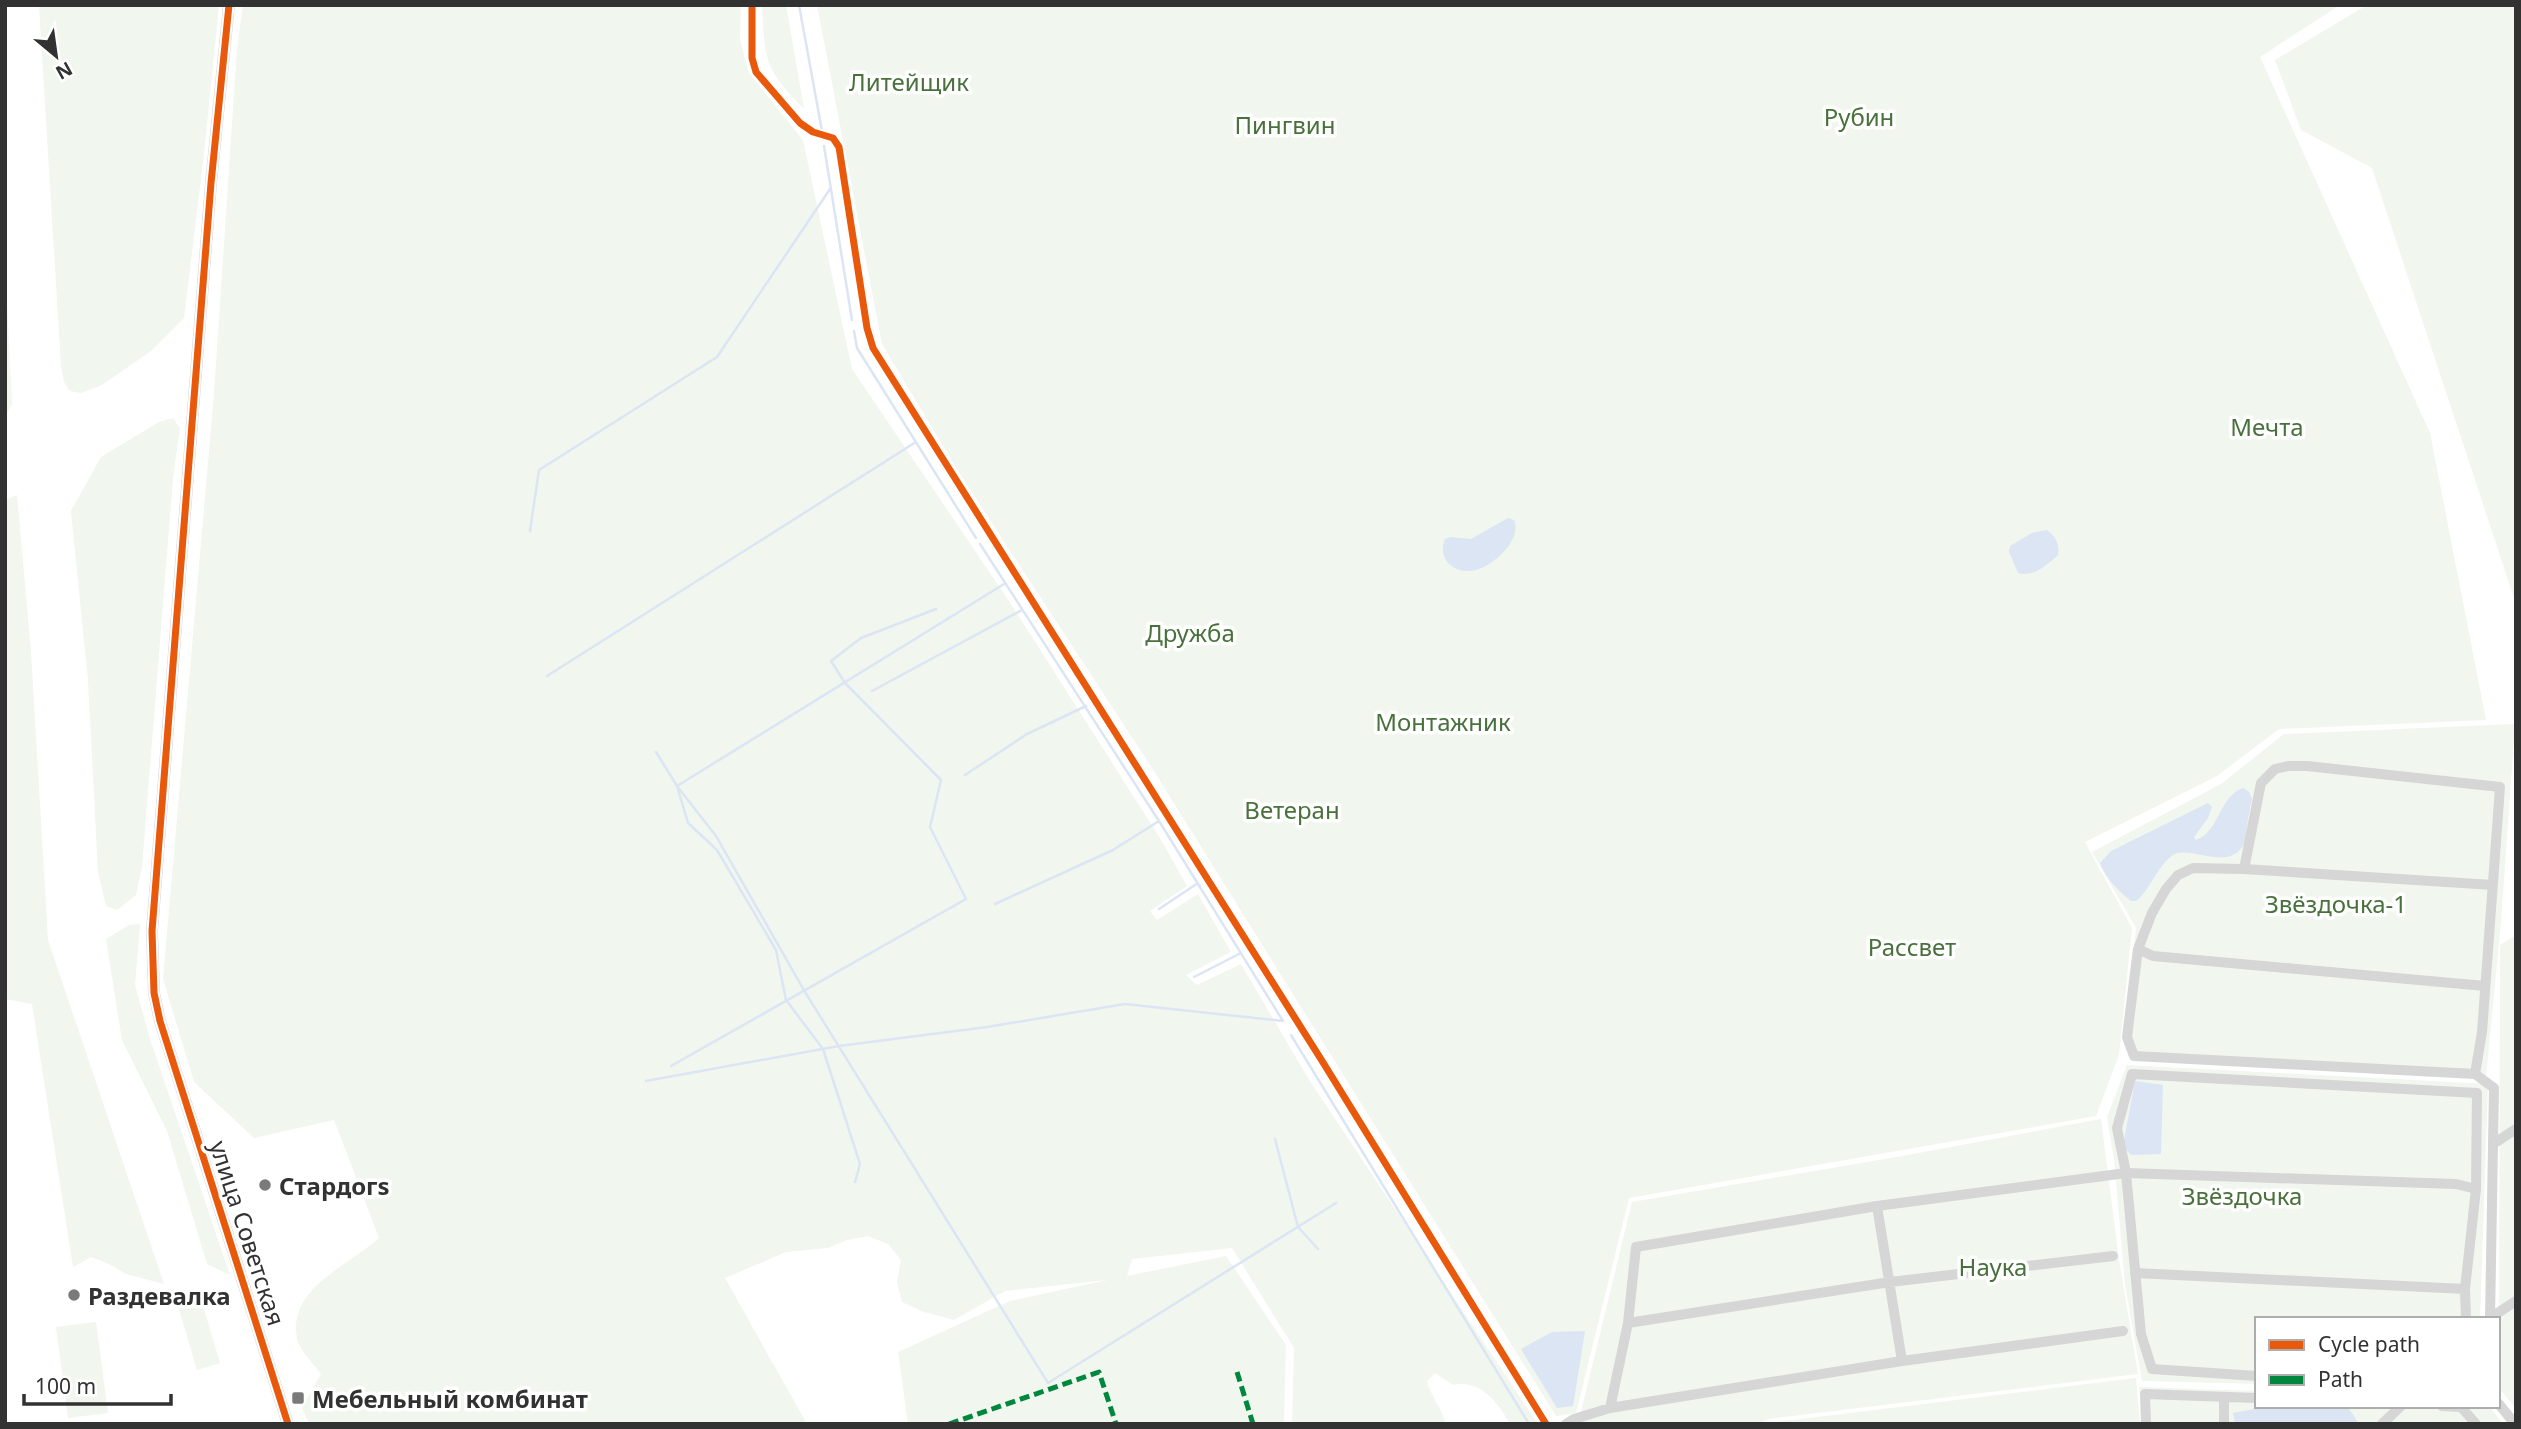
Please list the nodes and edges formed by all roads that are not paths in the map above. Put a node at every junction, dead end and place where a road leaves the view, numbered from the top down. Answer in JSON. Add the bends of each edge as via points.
{"nodes":[{"id":1,"x":229,"y":5,"type":"edge"},
{"id":2,"x":752,"y":5,"type":"edge"},
{"id":3,"x":2244,"y":869,"type":"junction"},
{"id":4,"x":2493,"y":885,"type":"junction"},
{"id":5,"x":2138,"y":949,"type":"junction"},
{"id":6,"x":2485,"y":986,"type":"junction"},
{"id":7,"x":2475,"y":1074,"type":"junction"},
{"id":8,"x":2516,"y":1129,"type":"edge"},
{"id":9,"x":2493,"y":1144,"type":"junction"},
{"id":10,"x":2126,"y":1173,"type":"junction"},
{"id":11,"x":2476,"y":1189,"type":"junction"},
{"id":12,"x":1877,"y":1206,"type":"junction"},
{"id":13,"x":2113,"y":1256,"type":"dead end"},
{"id":14,"x":2135,"y":1273,"type":"junction"},
{"id":15,"x":1889,"y":1282,"type":"junction"},
{"id":16,"x":2465,"y":1289,"type":"junction"},
{"id":17,"x":2516,"y":1301,"type":"edge"},
{"id":18,"x":2466,"y":1317,"type":"edge"},
{"id":19,"x":2490,"y":1317,"type":"edge"},
{"id":20,"x":2492,"y":1317,"type":"edge"},
{"id":21,"x":1628,"y":1323,"type":"junction"},
{"id":22,"x":2123,"y":1331,"type":"dead end"},
{"id":23,"x":1902,"y":1361,"type":"junction"},
{"id":24,"x":2255,"y":1376,"type":"edge"},
{"id":25,"x":2224,"y":1397,"type":"junction"},
{"id":26,"x":2255,"y":1398,"type":"edge"},
{"id":27,"x":2500,"y":1405,"type":"edge"},
{"id":28,"x":1610,"y":1408,"type":"junction"},
{"id":29,"x":2399,"y":1408,"type":"edge"},
{"id":30,"x":2461,"y":1408,"type":"edge"},
{"id":31,"x":288,"y":1424,"type":"edge"},
{"id":32,"x":1546,"y":1424,"type":"edge"},
{"id":33,"x":1566,"y":1424,"type":"edge"},
{"id":34,"x":2146,"y":1424,"type":"edge"},
{"id":35,"x":2224,"y":1424,"type":"edge"},
{"id":36,"x":2382,"y":1424,"type":"edge"},
{"id":37,"x":2476,"y":1424,"type":"edge"},
{"id":38,"x":2515,"y":1424,"type":"edge"}],
"edges":[{"from":1,"to":31,"type":"street","name":"улица Советская","via":[[152,931],[154,993]]},
{"from":2,"to":32,"type":"street","via":[[756,72],[800,123],[833,138],[839,146],[873,348]]},
{"from":3,"to":4,"type":"street"},
{"from":3,"to":4,"type":"street","via":[[2261,783],[2275,769],[2307,766],[2500,787]]},
{"from":3,"to":5,"type":"street","via":[[2193,868],[2178,875],[2152,913]]},
{"from":4,"to":6,"type":"street"},
{"from":5,"to":6,"type":"street","via":[[2153,956]]},
{"from":5,"to":7,"type":"street","via":[[2127,1037],[2134,1056]]},
{"from":6,"to":7,"type":"street"},
{"from":7,"to":9,"type":"street","via":[[2494,1088]]},
{"from":8,"to":9,"type":"street"},
{"from":9,"to":19,"type":"street"},
{"from":10,"to":11,"type":"street","via":[[2456,1184]]},
{"from":10,"to":11,"type":"street","via":[[2118,1128],[2132,1073],[2477,1093]]},
{"from":10,"to":12,"type":"street"},
{"from":10,"to":14,"type":"street"},
{"from":11,"to":16,"type":"street"},
{"from":12,"to":15,"type":"street"},
{"from":12,"to":21,"type":"street","via":[[1636,1247]]},
{"from":13,"to":15,"type":"street"},
{"from":14,"to":16,"type":"street"},
{"from":14,"to":24,"type":"street","via":[[2141,1335],[2152,1369]]},
{"from":15,"to":21,"type":"street"},
{"from":15,"to":23,"type":"street"},
{"from":16,"to":18,"type":"street"},
{"from":17,"to":20,"type":"street"},
{"from":21,"to":28,"type":"street"},
{"from":22,"to":23,"type":"street"},
{"from":23,"to":28,"type":"street"},
{"from":25,"to":26,"type":"street"},
{"from":25,"to":34,"type":"street","via":[[2145,1394]]},
{"from":25,"to":35,"type":"street"},
{"from":27,"to":38,"type":"street"},
{"from":28,"to":33,"type":"street"},
{"from":29,"to":36,"type":"street"},
{"from":30,"to":37,"type":"street"}]}
